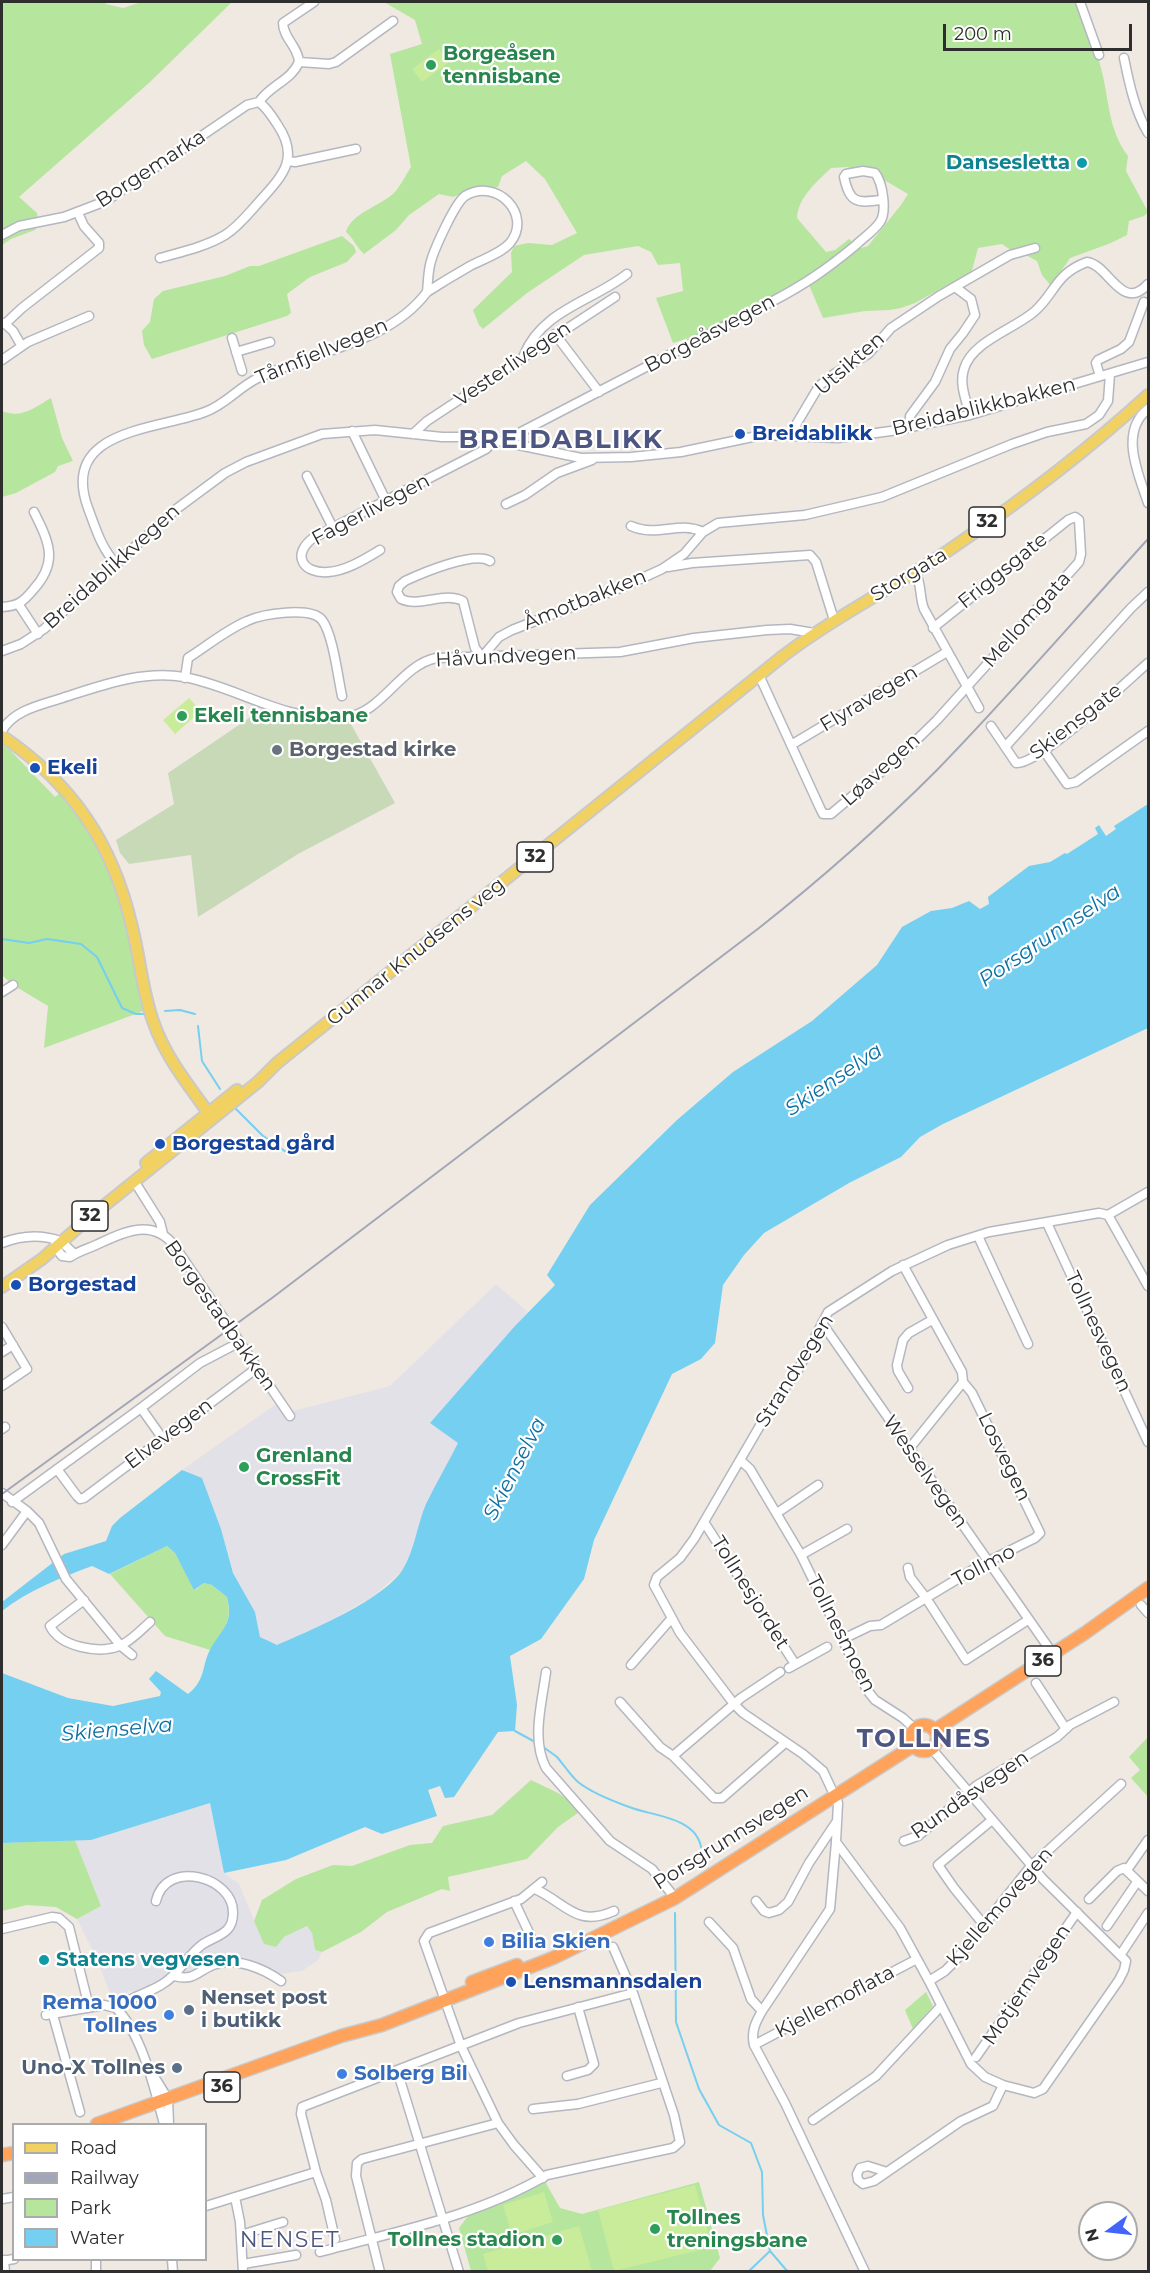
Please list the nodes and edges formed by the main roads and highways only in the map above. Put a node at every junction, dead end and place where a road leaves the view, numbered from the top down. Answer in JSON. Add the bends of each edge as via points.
{"nodes":[{"id":1,"x":1149,"y":395,"type":"edge"},
{"id":2,"x":754,"y":679,"type":"joint"},
{"id":3,"x":2,"y":736,"type":"edge"},
{"id":4,"x":210,"y":1115,"type":"junction"},
{"id":5,"x":6,"y":1284,"type":"edge"},
{"id":6,"x":1149,"y":1588,"type":"edge"},
{"id":7,"x":935,"y":1730,"type":"junction"},
{"id":8,"x":913,"y":1746,"type":"junction"},
{"id":9,"x":164,"y":2105,"type":"junction"},
{"id":10,"x":101,"y":2123,"type":"edge"},
{"id":11,"x":121,"y":2123,"type":"edge"}],
"edges":[{"from":1,"to":2,"type":"main road","name":"Storgata","number":"32","via":[[1112,429],[955,546],[814,633]]},
{"from":2,"to":4,"type":"main road","name":"Gunnar Knudsens veg","number":"32"},
{"from":3,"to":4,"type":"main road","via":[[65,789],[104,846],[127,902],[153,1022],[171,1060]]},
{"from":4,"to":5,"type":"main road","name":"Gunnar Knudsens veg","number":"32","via":[[54,1242],[21,1276]]},
{"from":6,"to":7,"type":"highway","number":"36"},
{"from":7,"to":8,"type":"highway","via":[[925,1725],[915,1729]]},
{"from":7,"to":8,"type":"highway","via":[[937,1742],[932,1749],[922,1751]]},
{"from":8,"to":9,"type":"highway","name":"Porsgrunnsvegen","number":"36","via":[[675,1898],[600,1936],[513,1975],[444,1997],[382,2025],[341,2036]]},
{"from":9,"to":10,"type":"highway","name":"Porsgrunnsvegen","number":"36"},
{"from":9,"to":11,"type":"highway","name":"Porsgrunnsvegen","number":"36"}]}
